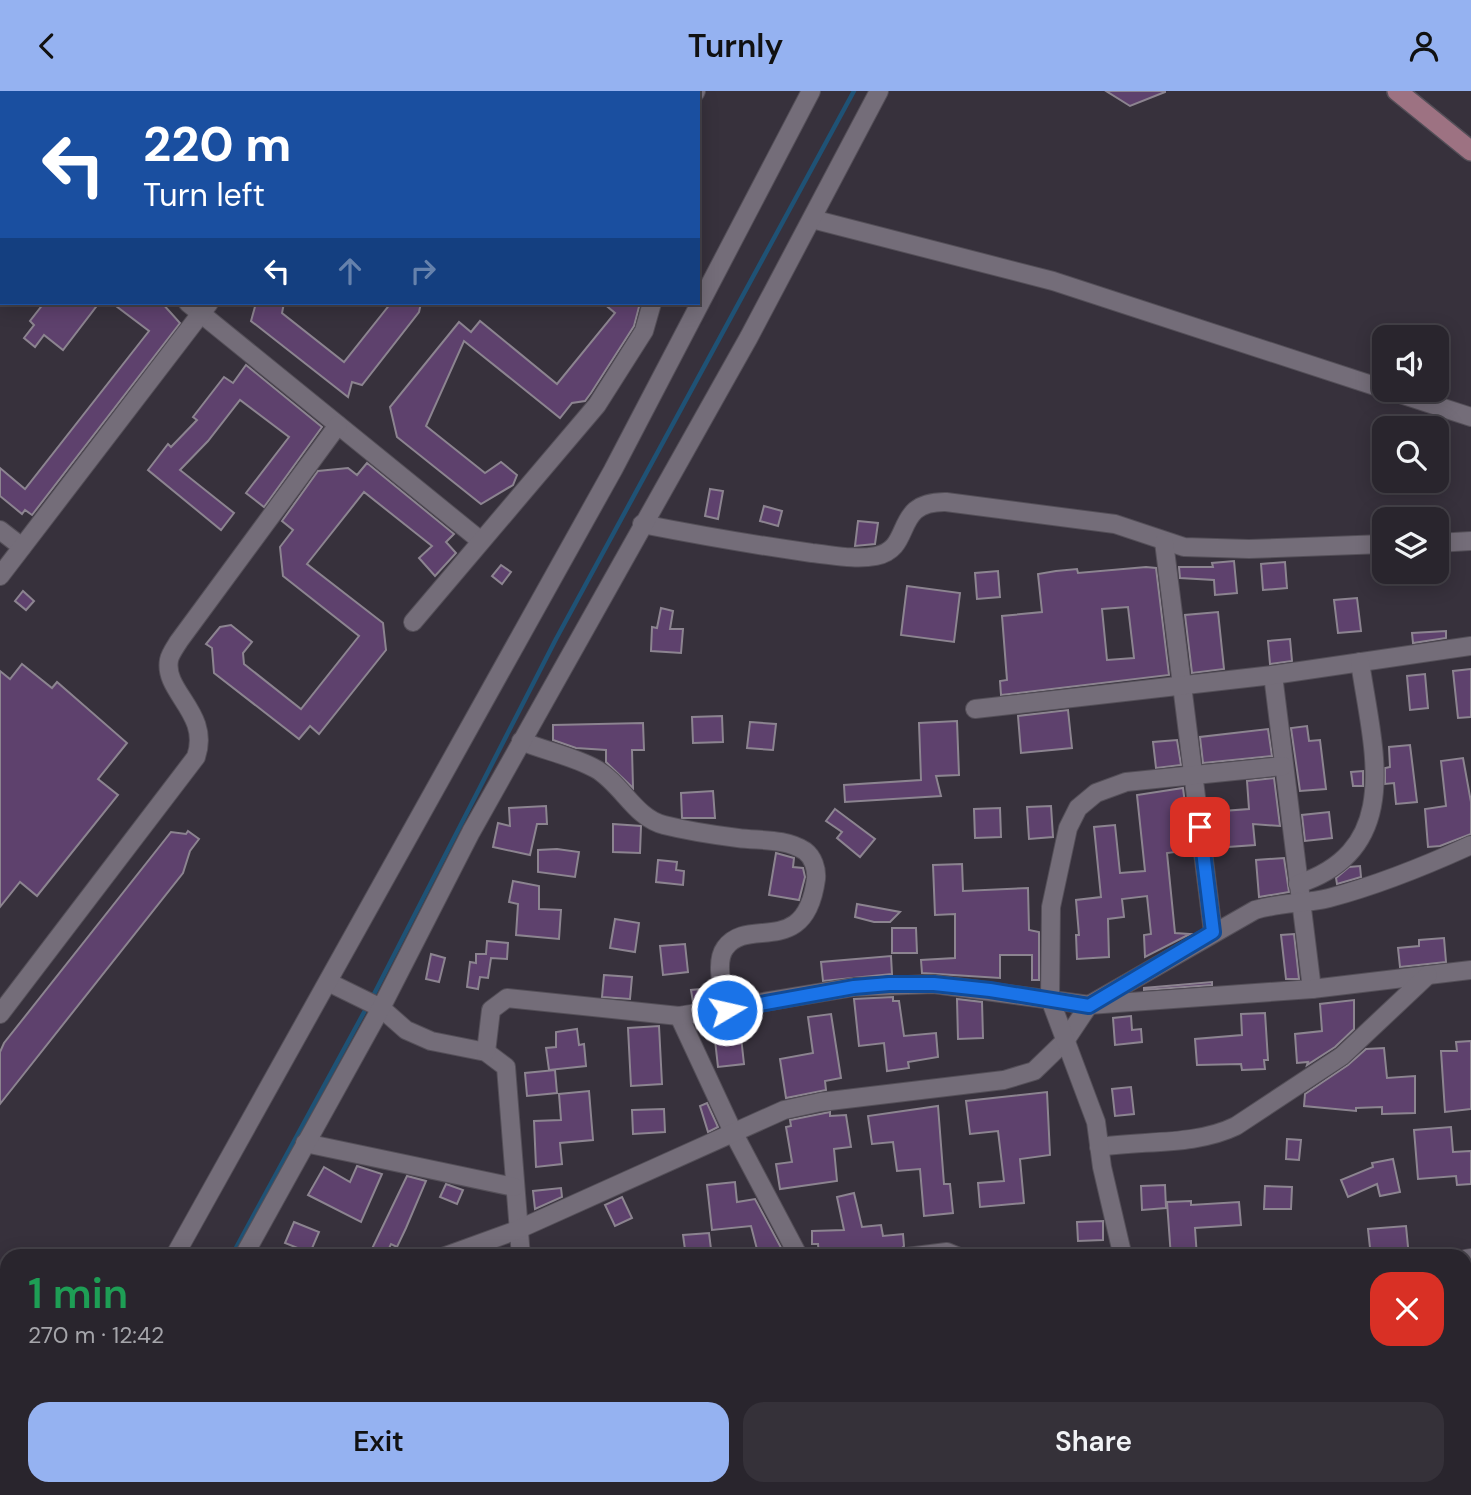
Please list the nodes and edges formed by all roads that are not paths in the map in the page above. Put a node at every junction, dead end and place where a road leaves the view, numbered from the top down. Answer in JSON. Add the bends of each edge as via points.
{"nodes":[{"id":1,"x":811,"y":91,"type":"edge"},
{"id":2,"x":879,"y":91,"type":"edge"},
{"id":3,"x":1397,"y":91,"type":"edge"},
{"id":4,"x":1471,"y":151,"type":"edge"},
{"id":5,"x":811,"y":219,"type":"junction"},
{"id":6,"x":700,"y":303,"type":"edge"},
{"id":7,"x":652,"y":305,"type":"edge"},
{"id":8,"x":699,"y":305,"type":"edge"},
{"id":9,"x":199,"y":306,"type":"edge"},
{"id":10,"x":1372,"y":385,"type":"edge"},
{"id":11,"x":1424,"y":402,"type":"edge"},
{"id":12,"x":1471,"y":417,"type":"edge"},
{"id":13,"x":338,"y":425,"type":"junction"},
{"id":14,"x":642,"y":524,"type":"junction"},
{"id":15,"x":0,"y":530,"type":"edge"},
{"id":16,"x":481,"y":541,"type":"junction"},
{"id":17,"x":1471,"y":541,"type":"edge"},
{"id":18,"x":1164,"y":542,"type":"junction"},
{"id":19,"x":1449,"y":542,"type":"edge"},
{"id":20,"x":1372,"y":544,"type":"edge"},
{"id":21,"x":22,"y":547,"type":"junction"},
{"id":22,"x":0,"y":576,"type":"edge"},
{"id":23,"x":413,"y":622,"type":"dead end"},
{"id":24,"x":1471,"y":646,"type":"edge"},
{"id":25,"x":1360,"y":662,"type":"junction"},
{"id":26,"x":1273,"y":675,"type":"junction"},
{"id":27,"x":1183,"y":685,"type":"junction"},
{"id":28,"x":975,"y":709,"type":"dead end"},
{"id":29,"x":521,"y":741,"type":"junction"},
{"id":30,"x":1283,"y":766,"type":"junction"},
{"id":31,"x":1194,"y":775,"type":"junction"},
{"id":32,"x":1471,"y":845,"type":"edge"},
{"id":33,"x":1299,"y":892,"type":"junction"},
{"id":34,"x":1213,"y":932,"type":"junction"},
{"id":35,"x":1471,"y":970,"type":"edge"},
{"id":36,"x":1429,"y":975,"type":"junction"},
{"id":37,"x":328,"y":982,"type":"junction"},
{"id":38,"x":1312,"y":989,"type":"junction"},
{"id":39,"x":1050,"y":999,"type":"junction"},
{"id":40,"x":1089,"y":1006,"type":"junction"},
{"id":41,"x":381,"y":1008,"type":"junction"},
{"id":42,"x":727,"y":1010,"type":"junction"},
{"id":43,"x":0,"y":1014,"type":"edge"},
{"id":44,"x":679,"y":1016,"type":"junction"},
{"id":45,"x":1065,"y":1041,"type":"junction"},
{"id":46,"x":486,"y":1052,"type":"junction"},
{"id":47,"x":733,"y":1132,"type":"junction"},
{"id":48,"x":305,"y":1143,"type":"junction"},
{"id":49,"x":1099,"y":1146,"type":"junction"},
{"id":50,"x":514,"y":1187,"type":"junction"},
{"id":51,"x":517,"y":1230,"type":"junction"},
{"id":52,"x":178,"y":1249,"type":"edge"},
{"id":53,"x":247,"y":1249,"type":"edge"},
{"id":54,"x":465,"y":1249,"type":"edge"},
{"id":55,"x":520,"y":1249,"type":"edge"},
{"id":56,"x":795,"y":1249,"type":"edge"},
{"id":57,"x":1121,"y":1249,"type":"edge"}],
"edges":[{"from":1,"to":6,"type":"street"},
{"from":2,"to":5,"type":"street"},
{"from":3,"to":4,"type":"main road"},
{"from":5,"to":10,"type":"street","via":[[1053,281]]},
{"from":5,"to":14,"type":"street"},
{"from":7,"to":16,"type":"street","via":[[645,331],[597,405]]},
{"from":8,"to":37,"type":"street","via":[[613,470]]},
{"from":9,"to":13,"type":"street"},
{"from":9,"to":21,"type":"street"},
{"from":11,"to":12,"type":"street"},
{"from":13,"to":16,"type":"street"},
{"from":13,"to":43,"type":"street","via":[[169,660],[170,675],[200,733],[196,757]]},
{"from":14,"to":18,"type":"street","via":[[853,558],[889,551],[918,507],[946,502],[1115,524]]},
{"from":14,"to":29,"type":"street"},
{"from":15,"to":21,"type":"street"},
{"from":16,"to":23,"type":"street"},
{"from":17,"to":19,"type":"street"},
{"from":18,"to":20,"type":"street","via":[[1249,549]]},
{"from":18,"to":27,"type":"street"},
{"from":21,"to":22,"type":"street"},
{"from":24,"to":25,"type":"street"},
{"from":25,"to":26,"type":"street"},
{"from":25,"to":33,"type":"street","via":[[1374,761],[1373,813],[1348,852]]},
{"from":26,"to":27,"type":"street"},
{"from":26,"to":30,"type":"street"},
{"from":27,"to":28,"type":"street"},
{"from":27,"to":31,"type":"street"},
{"from":29,"to":41,"type":"street"},
{"from":29,"to":42,"type":"street","via":[[596,769],[650,820],[779,841],[808,853],[817,876],[802,918],[793,927],[738,938],[721,954]]},
{"from":30,"to":31,"type":"street"},
{"from":30,"to":33,"type":"street"},
{"from":31,"to":34,"type":"street"},
{"from":31,"to":39,"type":"street","via":[[1125,782],[1096,793],[1078,808],[1060,856],[1051,908]]},
{"from":32,"to":33,"type":"street","via":[[1325,899]]},
{"from":33,"to":34,"type":"street"},
{"from":33,"to":38,"type":"street"},
{"from":34,"to":40,"type":"street"},
{"from":35,"to":36,"type":"street"},
{"from":36,"to":38,"type":"street"},
{"from":36,"to":49,"type":"street","via":[[1342,1056],[1219,1135]]},
{"from":37,"to":41,"type":"street"},
{"from":37,"to":52,"type":"street"},
{"from":38,"to":40,"type":"street"},
{"from":39,"to":40,"type":"street"},
{"from":39,"to":42,"type":"street","via":[[934,984],[889,984]]},
{"from":39,"to":45,"type":"street"},
{"from":40,"to":45,"type":"street"},
{"from":41,"to":46,"type":"street","via":[[406,1030],[431,1041]]},
{"from":41,"to":48,"type":"street"},
{"from":42,"to":44,"type":"street"},
{"from":44,"to":46,"type":"street","via":[[507,998],[491,1010]]},
{"from":44,"to":47,"type":"street"},
{"from":45,"to":47,"type":"street","via":[[1034,1071],[1017,1077],[821,1102],[784,1110]]},
{"from":45,"to":49,"type":"street","via":[[1096,1122]]},
{"from":46,"to":50,"type":"street","via":[[506,1067]]},
{"from":47,"to":51,"type":"street"},
{"from":47,"to":56,"type":"street"},
{"from":48,"to":50,"type":"street"},
{"from":48,"to":53,"type":"street"},
{"from":49,"to":57,"type":"street"},
{"from":50,"to":51,"type":"street"},
{"from":51,"to":54,"type":"street"},
{"from":51,"to":55,"type":"street"}]}
